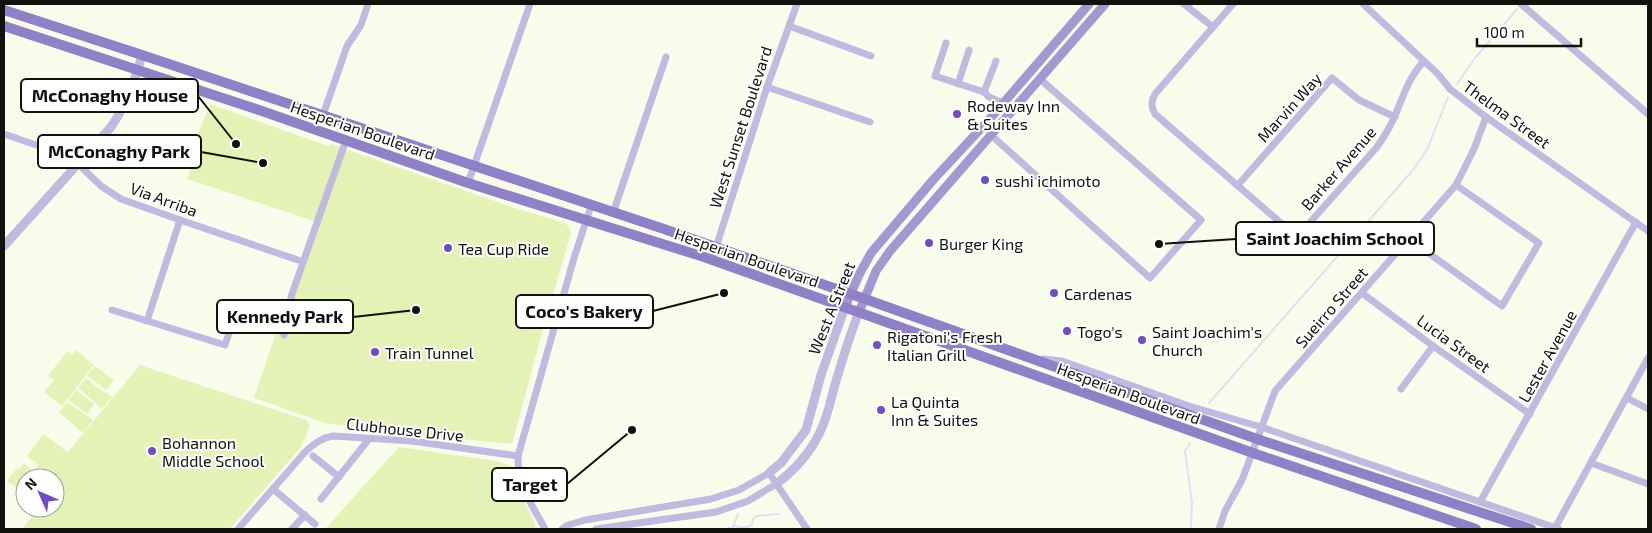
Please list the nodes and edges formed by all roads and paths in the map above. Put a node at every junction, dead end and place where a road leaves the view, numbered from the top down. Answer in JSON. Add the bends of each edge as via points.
{"nodes":[{"id":1,"x":368,"y":4,"type":"edge"},
{"id":2,"x":530,"y":4,"type":"edge"},
{"id":3,"x":797,"y":4,"type":"edge"},
{"id":4,"x":1089,"y":4,"type":"edge"},
{"id":5,"x":1105,"y":4,"type":"edge"},
{"id":6,"x":1184,"y":4,"type":"edge"},
{"id":7,"x":1233,"y":4,"type":"edge"},
{"id":8,"x":1363,"y":4,"type":"edge"},
{"id":9,"x":1521,"y":4,"type":"edge"},
{"id":10,"x":4,"y":10,"type":"edge"},
{"id":11,"x":4,"y":15,"type":"edge"},
{"id":12,"x":18,"y":15,"type":"junction"},
{"id":13,"x":4,"y":26,"type":"edge"},
{"id":14,"x":789,"y":26,"type":"junction"},
{"id":15,"x":1212,"y":27,"type":"junction"},
{"id":16,"x":946,"y":43,"type":"dead end"},
{"id":17,"x":969,"y":50,"type":"dead end"},
{"id":18,"x":142,"y":55,"type":"junction"},
{"id":19,"x":871,"y":56,"type":"dead end"},
{"id":20,"x":666,"y":57,"type":"dead end"},
{"id":21,"x":996,"y":61,"type":"dead end"},
{"id":22,"x":1424,"y":61,"type":"junction"},
{"id":23,"x":138,"y":70,"type":"junction"},
{"id":24,"x":1040,"y":79,"type":"junction"},
{"id":25,"x":958,"y":84,"type":"junction"},
{"id":26,"x":767,"y":87,"type":"junction"},
{"id":27,"x":984,"y":92,"type":"junction"},
{"id":28,"x":1004,"y":103,"type":"junction"},
{"id":29,"x":290,"y":104,"type":"junction"},
{"id":30,"x":262,"y":111,"type":"junction"},
{"id":31,"x":1648,"y":114,"type":"edge"},
{"id":32,"x":323,"y":115,"type":"junction"},
{"id":33,"x":1395,"y":117,"type":"junction"},
{"id":34,"x":1486,"y":117,"type":"junction"},
{"id":35,"x":870,"y":122,"type":"dead end"},
{"id":36,"x":987,"y":122,"type":"junction"},
{"id":37,"x":4,"y":134,"type":"edge"},
{"id":38,"x":991,"y":135,"type":"junction"},
{"id":39,"x":346,"y":140,"type":"junction"},
{"id":40,"x":78,"y":164,"type":"junction"},
{"id":41,"x":474,"y":166,"type":"junction"},
{"id":42,"x":933,"y":180,"type":"junction"},
{"id":43,"x":468,"y":183,"type":"junction"},
{"id":44,"x":1238,"y":185,"type":"junction"},
{"id":45,"x":1456,"y":185,"type":"junction"},
{"id":46,"x":935,"y":200,"type":"junction"},
{"id":47,"x":591,"y":206,"type":"junction"},
{"id":48,"x":613,"y":213,"type":"junction"},
{"id":49,"x":180,"y":220,"type":"junction"},
{"id":50,"x":586,"y":220,"type":"junction"},
{"id":51,"x":1636,"y":222,"type":"junction"},
{"id":52,"x":1648,"y":231,"type":"edge"},
{"id":53,"x":1409,"y":239,"type":"junction"},
{"id":54,"x":4,"y":246,"type":"edge"},
{"id":55,"x":716,"y":247,"type":"junction"},
{"id":56,"x":298,"y":260,"type":"dead end"},
{"id":57,"x":712,"y":260,"type":"junction"},
{"id":58,"x":1362,"y":293,"type":"junction"},
{"id":59,"x":851,"y":294,"type":"junction"},
{"id":60,"x":865,"y":299,"type":"junction"},
{"id":61,"x":845,"y":307,"type":"junction"},
{"id":62,"x":112,"y":310,"type":"dead end"},
{"id":63,"x":859,"y":312,"type":"junction"},
{"id":64,"x":147,"y":321,"type":"junction"},
{"id":65,"x":233,"y":321,"type":"dead end"},
{"id":66,"x":284,"y":335,"type":"dead end"},
{"id":67,"x":1433,"y":346,"type":"junction"},
{"id":68,"x":1648,"y":358,"type":"edge"},
{"id":69,"x":1033,"y":359,"type":"junction"},
{"id":70,"x":1401,"y":389,"type":"dead end"},
{"id":71,"x":1627,"y":398,"type":"junction"},
{"id":72,"x":1648,"y":409,"type":"edge"},
{"id":73,"x":1530,"y":414,"type":"junction"},
{"id":74,"x":1261,"y":427,"type":"junction"},
{"id":75,"x":369,"y":439,"type":"junction"},
{"id":76,"x":1257,"y":439,"type":"junction"},
{"id":77,"x":1253,"y":453,"type":"junction"},
{"id":78,"x":313,"y":456,"type":"dead end"},
{"id":79,"x":518,"y":456,"type":"junction"},
{"id":80,"x":1591,"y":463,"type":"junction"},
{"id":81,"x":769,"y":473,"type":"junction"},
{"id":82,"x":339,"y":477,"type":"junction"},
{"id":83,"x":776,"y":484,"type":"junction"},
{"id":84,"x":1648,"y":484,"type":"edge"},
{"id":85,"x":273,"y":488,"type":"junction"},
{"id":86,"x":321,"y":499,"type":"dead end"},
{"id":87,"x":1480,"y":502,"type":"junction"},
{"id":88,"x":305,"y":515,"type":"junction"},
{"id":89,"x":315,"y":524,"type":"dead end"},
{"id":90,"x":1557,"y":528,"type":"edge"},
{"id":91,"x":238,"y":529,"type":"edge"},
{"id":92,"x":292,"y":529,"type":"edge"},
{"id":93,"x":545,"y":529,"type":"edge"},
{"id":94,"x":562,"y":529,"type":"edge"},
{"id":95,"x":596,"y":529,"type":"edge"},
{"id":96,"x":807,"y":529,"type":"edge"},
{"id":97,"x":1219,"y":529,"type":"edge"},
{"id":98,"x":1476,"y":529,"type":"edge"},
{"id":99,"x":1531,"y":529,"type":"edge"}],
"edges":[{"from":1,"to":32,"type":"street","via":[[361,25],[347,46]]},
{"from":2,"to":41,"type":"street"},
{"from":3,"to":14,"type":"street","name":"West Sunset Boulevard"},
{"from":4,"to":28,"type":"main road","name":"West A Street"},
{"from":5,"to":24,"type":"main road","name":"West A Street"},
{"from":6,"to":15,"type":"street"},
{"from":7,"to":15,"type":"street"},
{"from":8,"to":22,"type":"street","name":"Thelma Street"},
{"from":9,"to":31,"type":"street"},
{"from":10,"to":12,"type":"main road","name":"Hesperian Boulevard"},
{"from":11,"to":12,"type":"main road"},
{"from":12,"to":18,"type":"main road","name":"Hesperian Boulevard"},
{"from":13,"to":23,"type":"main road","name":"Hesperian Boulevard"},
{"from":14,"to":19,"type":"street"},
{"from":14,"to":26,"type":"street","name":"West Sunset Boulevard"},
{"from":15,"to":44,"type":"street","via":[[1155,94],[1151,104],[1155,114]]},
{"from":16,"to":25,"type":"street","via":[[935,76]]},
{"from":17,"to":25,"type":"street"},
{"from":18,"to":23,"type":"street"},
{"from":18,"to":29,"type":"main road","name":"Hesperian Boulevard"},
{"from":20,"to":48,"type":"street"},
{"from":21,"to":27,"type":"street"},
{"from":22,"to":33,"type":"street","name":"Barker Avenue","via":[[1414,71]]},
{"from":22,"to":34,"type":"street","name":"Thelma Street","via":[[1450,89]]},
{"from":23,"to":30,"type":"main road","name":"Hesperian Boulevard"},
{"from":23,"to":40,"type":"street","via":[[120,113]]},
{"from":24,"to":38,"type":"main road","name":"West A Street"},
{"from":24,"to":38,"type":"street","via":[[1201,220],[1150,278]]},
{"from":25,"to":27,"type":"street"},
{"from":26,"to":35,"type":"street"},
{"from":26,"to":55,"type":"street","name":"West Sunset Boulevard"},
{"from":27,"to":28,"type":"street"},
{"from":28,"to":36,"type":"main road","name":"West A Street"},
{"from":29,"to":30,"type":"main road","via":[[277,112]]},
{"from":29,"to":32,"type":"main road","name":"Hesperian Boulevard"},
{"from":30,"to":39,"type":"main road","name":"Hesperian Boulevard"},
{"from":32,"to":41,"type":"main road","name":"Hesperian Boulevard"},
{"from":33,"to":44,"type":"street","name":"Marvin Way","via":[[1359,100],[1332,78]]},
{"from":33,"to":44,"type":"street","name":"Barker Avenue","via":[[1377,147],[1296,237]]},
{"from":34,"to":45,"type":"street","name":"Sueirro Street"},
{"from":34,"to":51,"type":"street","name":"Thelma Street"},
{"from":36,"to":38,"type":"main road"},
{"from":36,"to":42,"type":"main road","name":"West A Street"},
{"from":37,"to":40,"type":"street","name":"Via Arriba","via":[[71,156]]},
{"from":38,"to":46,"type":"main road","name":"West A Street"},
{"from":39,"to":43,"type":"main road","name":"Hesperian Boulevard"},
{"from":39,"to":66,"type":"street","via":[[292,294]]},
{"from":40,"to":49,"type":"street","name":"Via Arriba","via":[[122,199]]},
{"from":40,"to":54,"type":"street"},
{"from":41,"to":43,"type":"street"},
{"from":41,"to":47,"type":"main road","name":"Hesperian Boulevard"},
{"from":42,"to":46,"type":"main road"},
{"from":42,"to":59,"type":"main road","name":"West A Street","via":[[871,253]]},
{"from":43,"to":50,"type":"main road","name":"Hesperian Boulevard"},
{"from":45,"to":53,"type":"street","name":"Sueirro Street"},
{"from":45,"to":53,"type":"street","via":[[1539,243],[1502,306]]},
{"from":46,"to":60,"type":"main road","name":"West A Street","via":[[882,262]]},
{"from":47,"to":48,"type":"main road","name":"Hesperian Boulevard"},
{"from":47,"to":50,"type":"street"},
{"from":48,"to":55,"type":"main road","name":"Hesperian Boulevard"},
{"from":49,"to":56,"type":"street","name":"Via Arriba"},
{"from":49,"to":64,"type":"street"},
{"from":50,"to":57,"type":"main road","name":"Hesperian Boulevard"},
{"from":50,"to":79,"type":"street"},
{"from":51,"to":52,"type":"street","name":"Thelma Street"},
{"from":51,"to":73,"type":"street","name":"Lester Avenue"},
{"from":53,"to":58,"type":"street","name":"Sueirro Street"},
{"from":55,"to":57,"type":"street","name":"West Sunset Boulevard"},
{"from":55,"to":59,"type":"main road","name":"Hesperian Boulevard"},
{"from":57,"to":61,"type":"main road","name":"Hesperian Boulevard"},
{"from":58,"to":67,"type":"street","name":"Lucia Street"},
{"from":58,"to":74,"type":"street","name":"Sueirro Street","via":[[1275,391]]},
{"from":59,"to":60,"type":"main road","name":"Hesperian Boulevard"},
{"from":59,"to":61,"type":"main road","name":"West A Street"},
{"from":60,"to":63,"type":"main road","name":"West A Street"},
{"from":60,"to":69,"type":"main road","name":"Hesperian Boulevard"},
{"from":61,"to":63,"type":"main road","name":"Hesperian Boulevard"},
{"from":61,"to":81,"type":"street","name":"West A Street","via":[[821,374],[806,430],[781,463]]},
{"from":62,"to":64,"type":"street"},
{"from":63,"to":77,"type":"main road","name":"Hesperian Boulevard"},
{"from":63,"to":83,"type":"street","name":"West A Street","via":[[820,432],[802,460]]},
{"from":64,"to":65,"type":"street","via":[[224,345]]},
{"from":67,"to":70,"type":"street"},
{"from":67,"to":73,"type":"street","name":"Lucia Street"},
{"from":68,"to":71,"type":"street"},
{"from":69,"to":74,"type":"street","name":"Hesperian Boulevard","via":[[1062,361],[1189,406]]},
{"from":69,"to":76,"type":"main road","name":"Hesperian Boulevard"},
{"from":71,"to":72,"type":"street"},
{"from":71,"to":80,"type":"street"},
{"from":73,"to":87,"type":"street","name":"Lester Avenue"},
{"from":74,"to":76,"type":"street","name":"Sueirro Street"},
{"from":74,"to":87,"type":"street","name":"Hesperian Boulevard"},
{"from":75,"to":79,"type":"street","name":"Clubhouse Drive","via":[[412,441]]},
{"from":75,"to":82,"type":"street"},
{"from":75,"to":85,"type":"street","name":"Clubhouse Drive","via":[[333,436],[320,440]]},
{"from":76,"to":77,"type":"street","name":"Sueirro Street"},
{"from":76,"to":99,"type":"main road","name":"Hesperian Boulevard"},
{"from":77,"to":97,"type":"street","name":"Sueirro Street"},
{"from":77,"to":98,"type":"main road","name":"Hesperian Boulevard"},
{"from":78,"to":82,"type":"street"},
{"from":79,"to":93,"type":"street","via":[[522,485]]},
{"from":80,"to":84,"type":"street"},
{"from":80,"to":90,"type":"street"},
{"from":81,"to":83,"type":"street"},
{"from":81,"to":94,"type":"street","name":"West A Street","via":[[739,490],[711,498],[585,520]]},
{"from":82,"to":86,"type":"street"},
{"from":83,"to":95,"type":"street","name":"West A Street","via":[[748,501],[716,512]]},
{"from":83,"to":96,"type":"street"},
{"from":85,"to":88,"type":"street"},
{"from":85,"to":91,"type":"street","name":"Clubhouse Drive"},
{"from":87,"to":90,"type":"street","name":"Hesperian Boulevard"},
{"from":88,"to":89,"type":"street"},
{"from":88,"to":92,"type":"street"}]}
